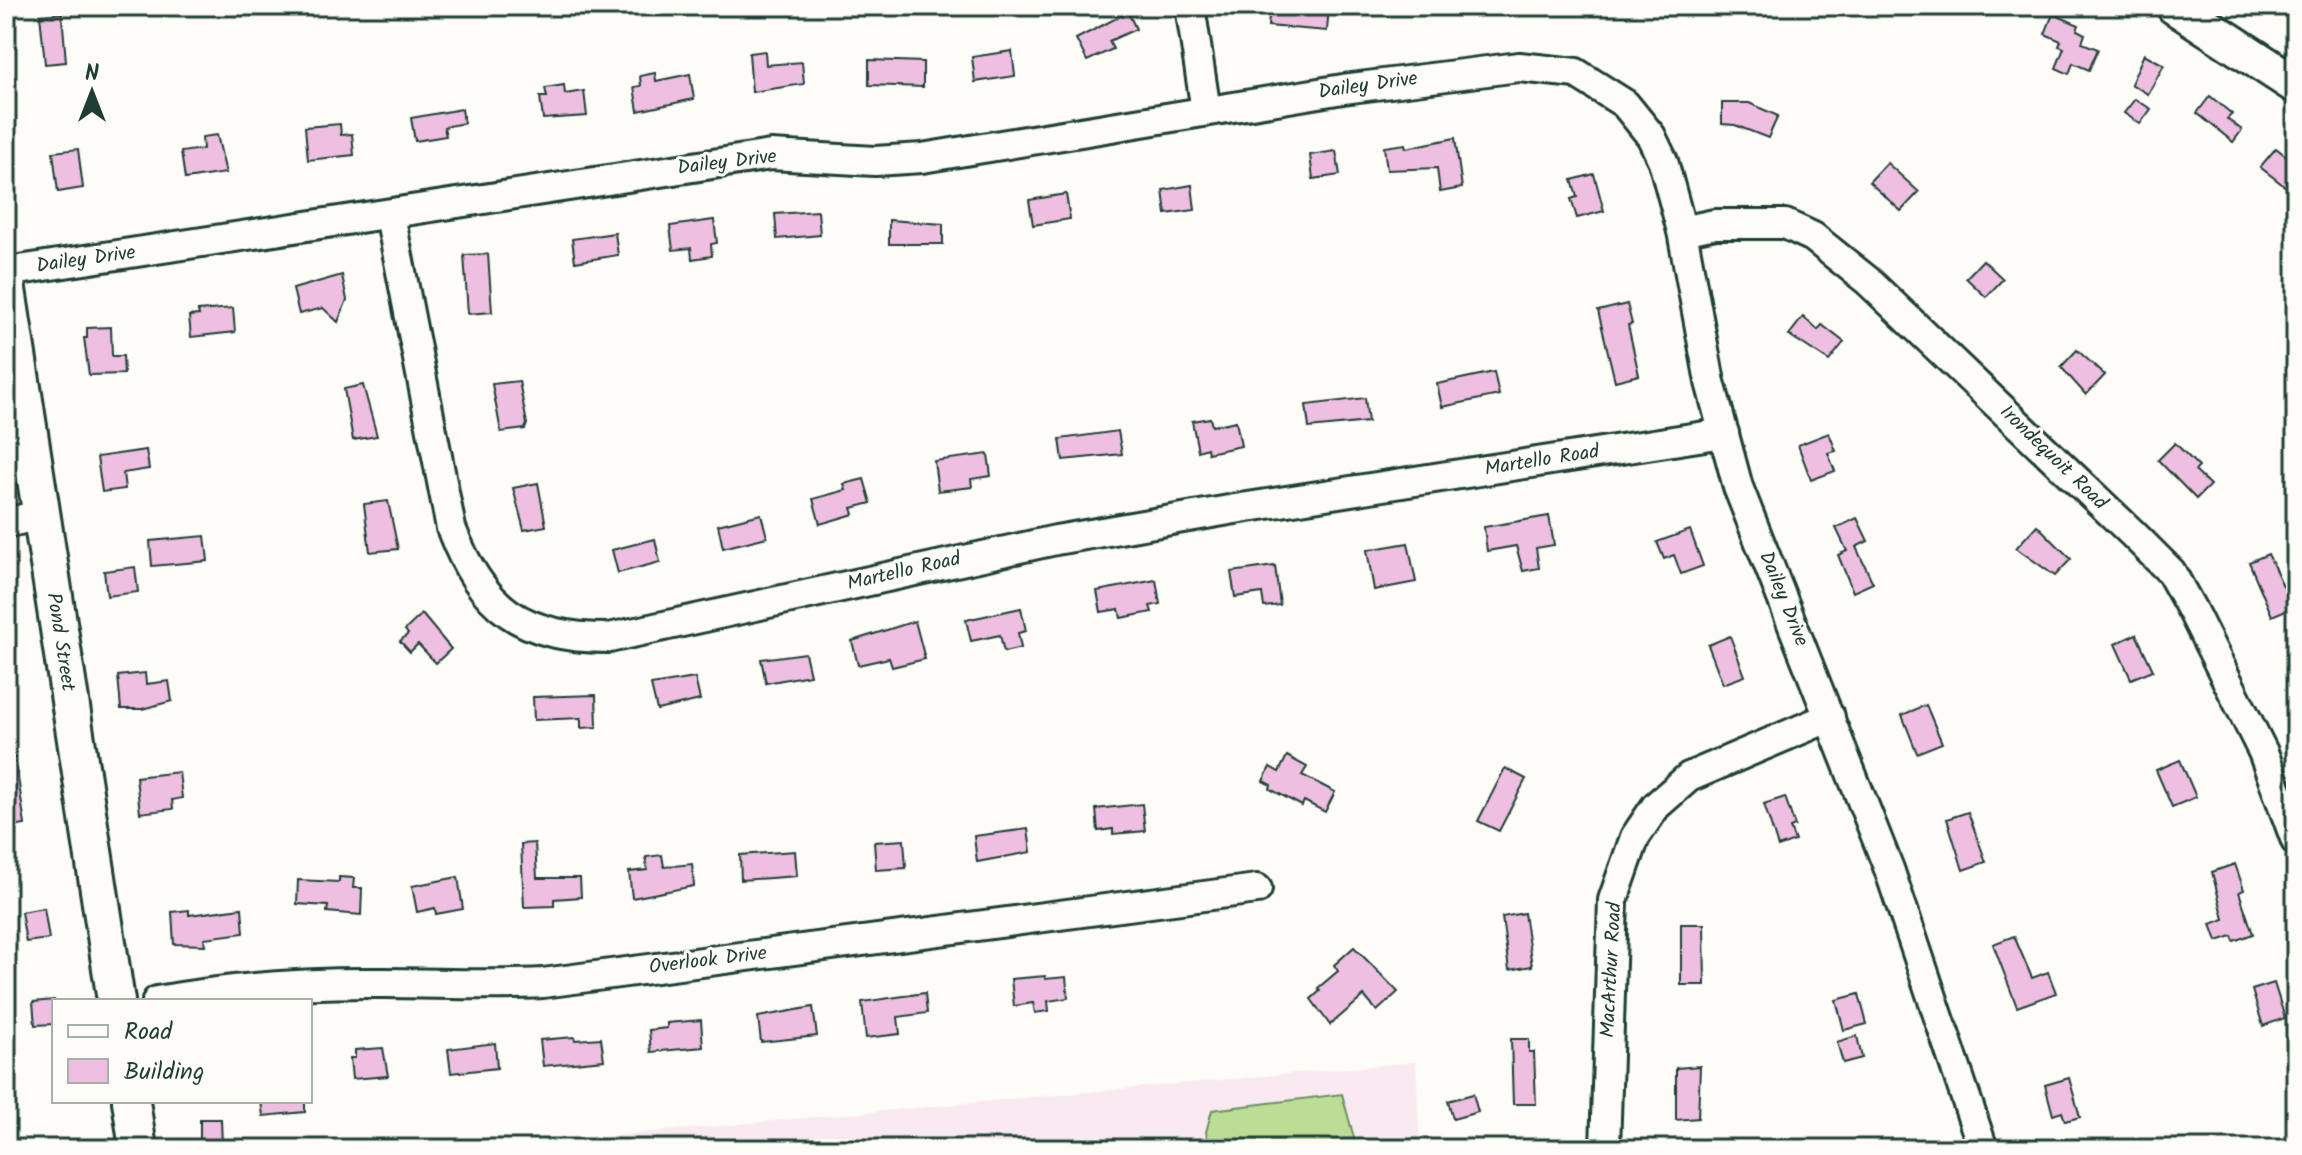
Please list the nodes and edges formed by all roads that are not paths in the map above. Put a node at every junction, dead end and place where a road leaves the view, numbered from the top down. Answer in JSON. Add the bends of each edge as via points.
{"nodes":[{"id":1,"x":1190,"y":6,"type":"edge"},
{"id":2,"x":2175,"y":6,"type":"edge"},
{"id":3,"x":2296,"y":85,"type":"edge"},
{"id":4,"x":1206,"y":111,"type":"junction"},
{"id":5,"x":390,"y":215,"type":"junction"},
{"id":6,"x":1682,"y":231,"type":"junction"},
{"id":7,"x":6,"y":272,"type":"edge"},
{"id":8,"x":6,"y":283,"type":"edge"},
{"id":9,"x":1724,"y":433,"type":"junction"},
{"id":10,"x":23,"y":519,"type":"edge"},
{"id":11,"x":1830,"y":717,"type":"junction"},
{"id":12,"x":2296,"y":841,"type":"edge"},
{"id":13,"x":1257,"y":889,"type":"dead end"},
{"id":14,"x":116,"y":999,"type":"edge"},
{"id":15,"x":169,"y":999,"type":"edge"},
{"id":16,"x":131,"y":1103,"type":"edge"},
{"id":17,"x":138,"y":1149,"type":"edge"},
{"id":18,"x":1605,"y":1149,"type":"edge"},
{"id":19,"x":1983,"y":1149,"type":"edge"}],
"edges":[{"from":1,"to":4,"type":"street"},
{"from":2,"to":3,"type":"main road"},
{"from":4,"to":5,"type":"street","name":"Dailey Drive","via":[[922,158],[771,155]]},
{"from":4,"to":6,"type":"street","name":"Dailey Drive","via":[[1519,67],[1576,73],[1625,104],[1651,136]]},
{"from":5,"to":7,"type":"street","name":"Dailey Drive"},
{"from":5,"to":9,"type":"street","name":"Martello Road","via":[[451,528],[463,559],[475,581],[505,613],[524,626],[569,638],[624,635],[1086,535]]},
{"from":6,"to":9,"type":"street","name":"Dailey Drive"},
{"from":6,"to":12,"type":"street","name":"Irondequoit Road","via":[[1715,224],[1785,224],[1813,237],[1868,281],[2133,534],[2171,572],[2192,610],[2263,752]]},
{"from":8,"to":10,"type":"main road","name":"Pond Street"},
{"from":9,"to":11,"type":"street","name":"Dailey Drive","via":[[1738,487]]},
{"from":10,"to":14,"type":"main road","name":"Pond Street"},
{"from":11,"to":18,"type":"street","name":"MacArthur Road","via":[[1689,777],[1656,806],[1635,837],[1613,900]]},
{"from":11,"to":19,"type":"street","name":"Dailey Drive","via":[[1889,869]]},
{"from":13,"to":15,"type":"street","name":"Overlook Drive","via":[[543,983],[383,983]]},
{"from":16,"to":17,"type":"main road"}]}
